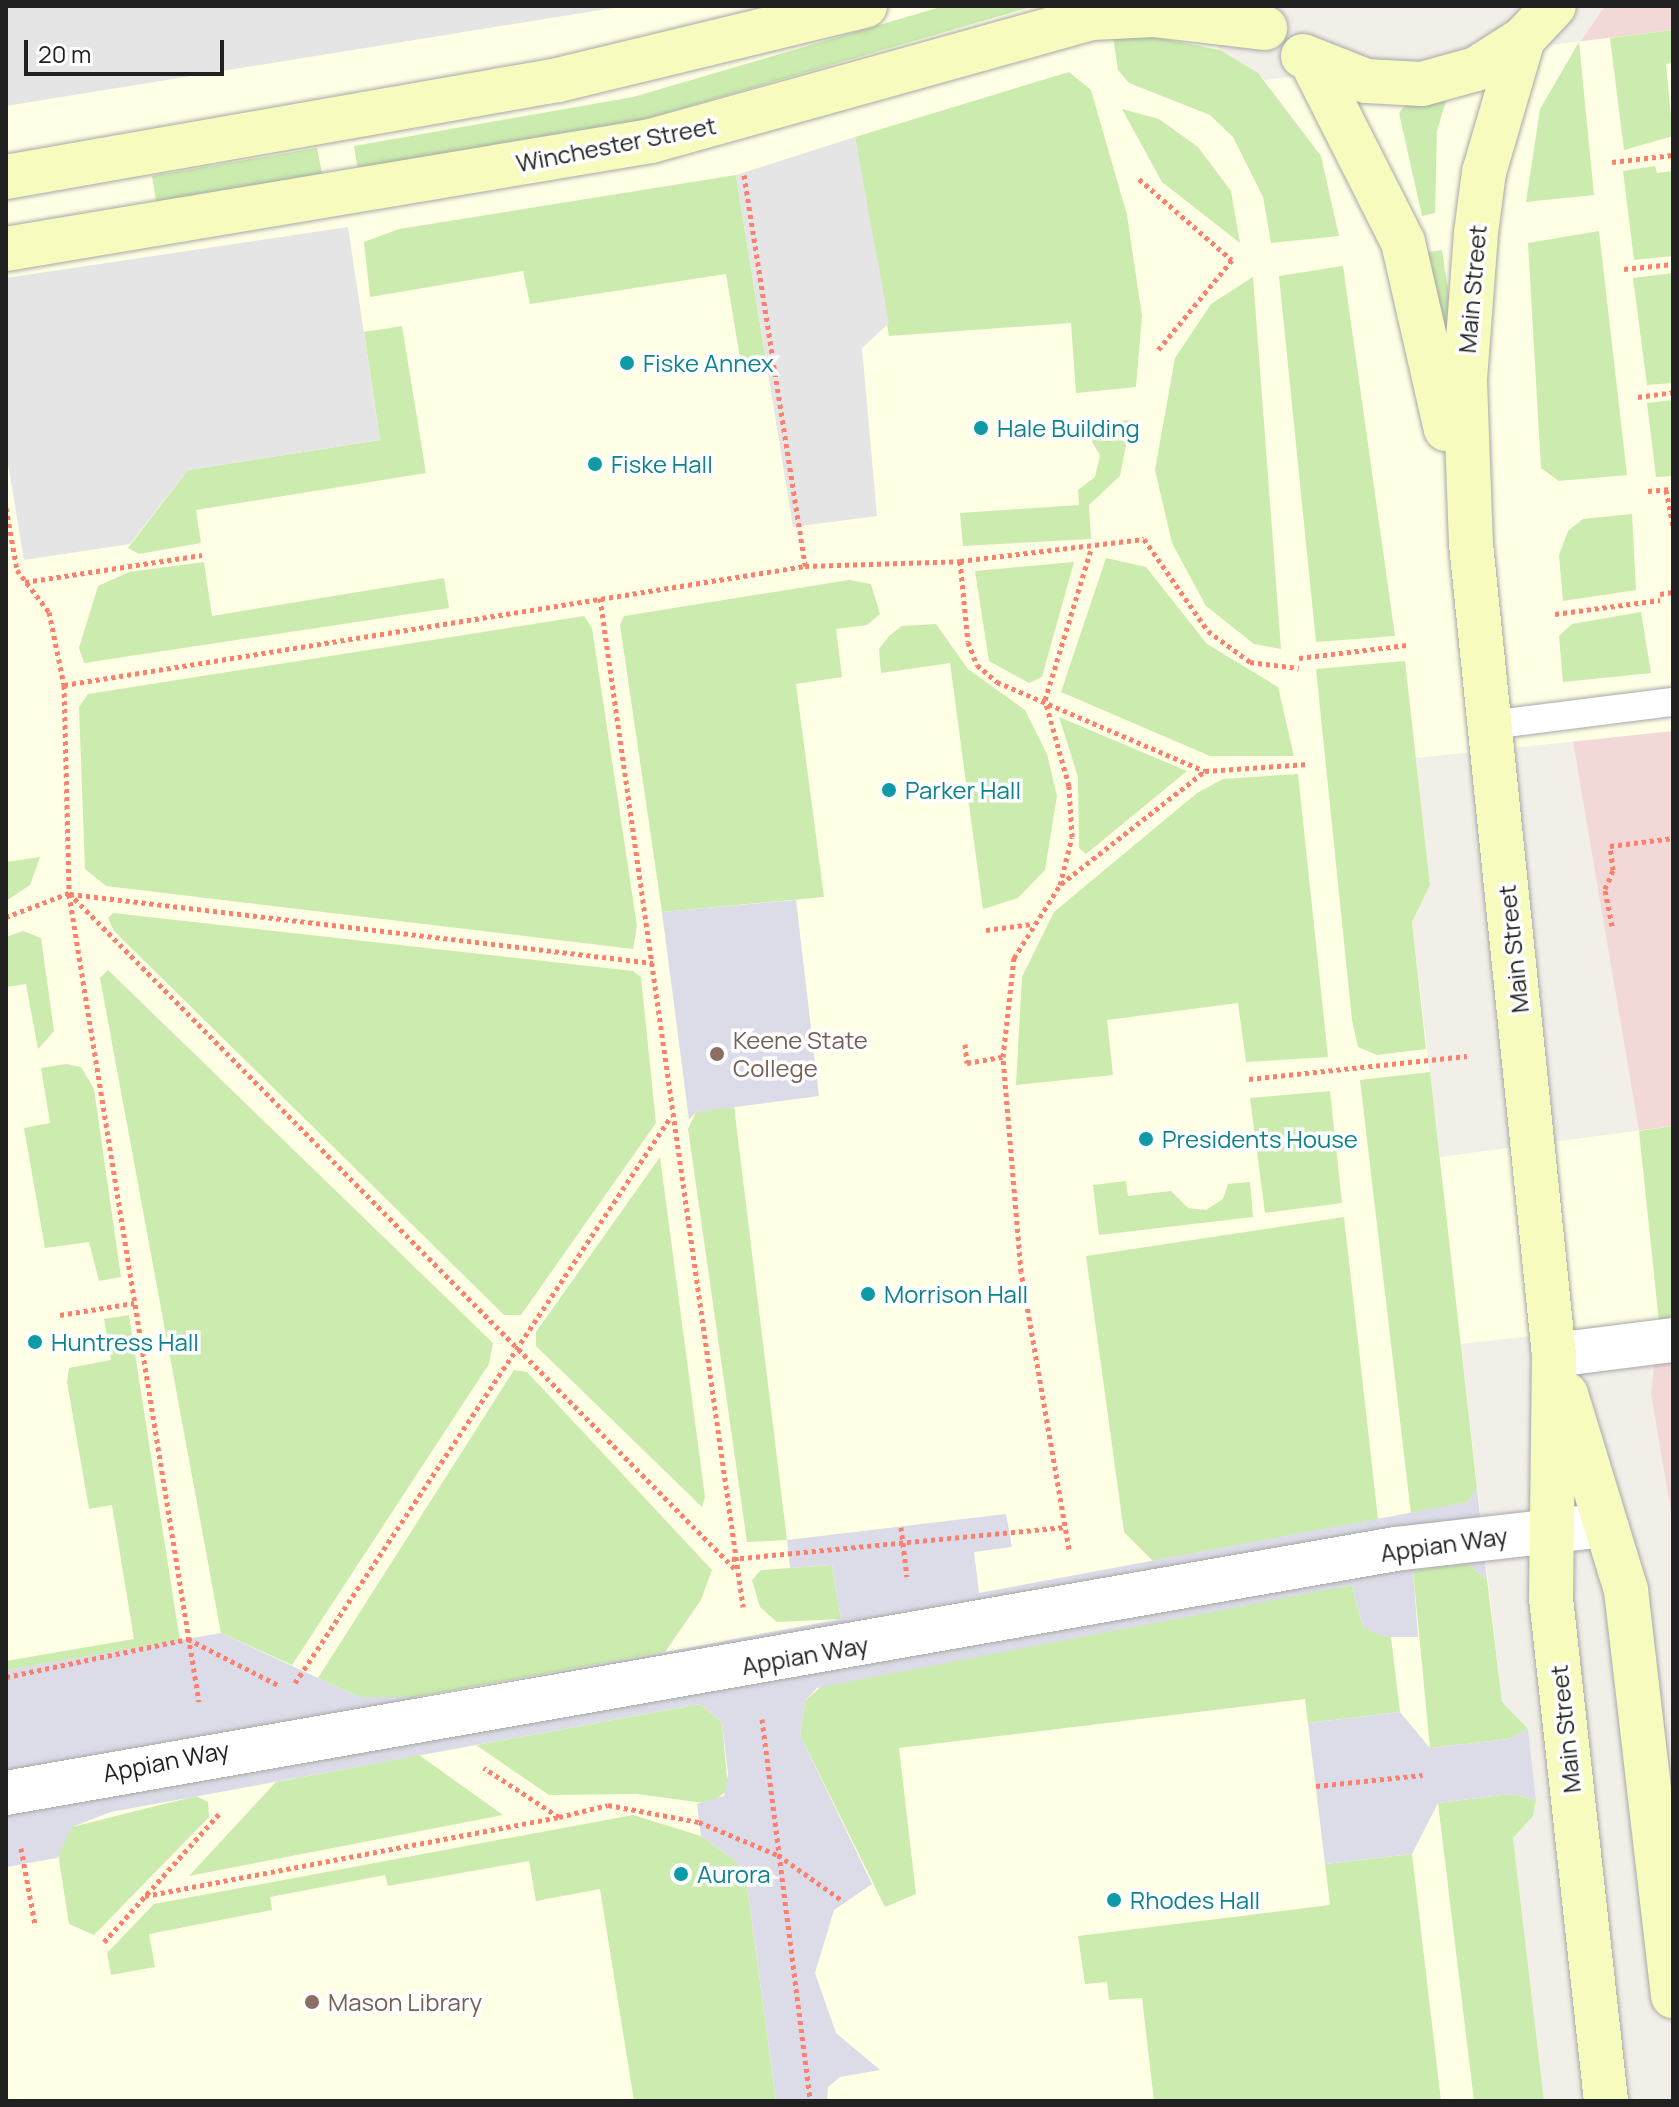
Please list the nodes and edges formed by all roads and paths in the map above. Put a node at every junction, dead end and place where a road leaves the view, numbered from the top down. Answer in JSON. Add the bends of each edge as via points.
{"nodes":[{"id":1,"x":865,"y":6,"type":"edge"},
{"id":2,"x":1554,"y":6,"type":"edge"},
{"id":3,"x":1257,"y":17,"type":"edge"},
{"id":4,"x":1523,"y":39,"type":"junction"},
{"id":5,"x":1313,"y":64,"type":"junction"},
{"id":6,"x":1673,"y":155,"type":"edge"},
{"id":7,"x":1612,"y":162,"type":"dead end"},
{"id":8,"x":743,"y":170,"type":"dead end"},
{"id":9,"x":6,"y":177,"type":"edge"},
{"id":10,"x":1139,"y":179,"type":"dead end"},
{"id":11,"x":6,"y":249,"type":"edge"},
{"id":12,"x":1673,"y":264,"type":"edge"},
{"id":13,"x":1624,"y":269,"type":"dead end"},
{"id":14,"x":1158,"y":350,"type":"dead end"},
{"id":15,"x":1673,"y":392,"type":"edge"},
{"id":16,"x":1638,"y":397,"type":"dead end"},
{"id":17,"x":1670,"y":489,"type":"edge"},
{"id":18,"x":1648,"y":491,"type":"dead end"},
{"id":19,"x":6,"y":508,"type":"edge"},
{"id":20,"x":1673,"y":526,"type":"edge"},
{"id":21,"x":1471,"y":544,"type":"junction"},
{"id":22,"x":1091,"y":550,"type":"junction"},
{"id":23,"x":202,"y":555,"type":"dead end"},
{"id":24,"x":960,"y":561,"type":"junction"},
{"id":25,"x":805,"y":566,"type":"junction"},
{"id":26,"x":24,"y":582,"type":"junction"},
{"id":27,"x":1673,"y":592,"type":"edge"},
{"id":28,"x":600,"y":598,"type":"junction"},
{"id":29,"x":1555,"y":614,"type":"dead end"},
{"id":30,"x":1407,"y":645,"type":"dead end"},
{"id":31,"x":1299,"y":658,"type":"dead end"},
{"id":32,"x":1299,"y":668,"type":"dead end"},
{"id":33,"x":64,"y":685,"type":"junction"},
{"id":34,"x":1045,"y":700,"type":"junction"},
{"id":35,"x":1673,"y":702,"type":"edge"},
{"id":36,"x":1490,"y":725,"type":"junction"},
{"id":37,"x":1309,"y":764,"type":"dead end"},
{"id":38,"x":1205,"y":771,"type":"junction"},
{"id":39,"x":1673,"y":838,"type":"edge"},
{"id":40,"x":1060,"y":885,"type":"junction"},
{"id":41,"x":69,"y":893,"type":"junction"},
{"id":42,"x":6,"y":917,"type":"edge"},
{"id":43,"x":1033,"y":923,"type":"junction"},
{"id":44,"x":1612,"y":926,"type":"dead end"},
{"id":45,"x":986,"y":930,"type":"dead end"},
{"id":46,"x":653,"y":963,"type":"junction"},
{"id":47,"x":965,"y":1044,"type":"dead end"},
{"id":48,"x":1523,"y":1050,"type":"junction"},
{"id":49,"x":1003,"y":1057,"type":"junction"},
{"id":50,"x":1249,"y":1079,"type":"dead end"},
{"id":51,"x":670,"y":1118,"type":"junction"},
{"id":52,"x":135,"y":1303,"type":"junction"},
{"id":53,"x":60,"y":1315,"type":"dead end"},
{"id":54,"x":1673,"y":1340,"type":"edge"},
{"id":55,"x":515,"y":1342,"type":"junction"},
{"id":56,"x":1554,"y":1355,"type":"junction"},
{"id":57,"x":1606,"y":1525,"type":"junction"},
{"id":58,"x":1065,"y":1527,"type":"junction"},
{"id":59,"x":1552,"y":1529,"type":"junction"},
{"id":60,"x":732,"y":1559,"type":"junction"},
{"id":61,"x":734,"y":1568,"type":"junction"},
{"id":62,"x":1079,"y":1607,"type":"junction"},
{"id":63,"x":188,"y":1639,"type":"junction"},
{"id":64,"x":756,"y":1663,"type":"junction"},
{"id":65,"x":6,"y":1677,"type":"edge"},
{"id":66,"x":290,"y":1691,"type":"dead end"},
{"id":67,"x":411,"y":1721,"type":"junction"},
{"id":68,"x":207,"y":1752,"type":"junction"},
{"id":69,"x":1422,"y":1775,"type":"dead end"},
{"id":70,"x":1316,"y":1786,"type":"dead end"},
{"id":71,"x":6,"y":1793,"type":"edge"},
{"id":72,"x":223,"y":1809,"type":"dead end"},
{"id":73,"x":559,"y":1817,"type":"junction"},
{"id":74,"x":778,"y":1855,"type":"junction"},
{"id":75,"x":23,"y":1856,"type":"dead end"},
{"id":76,"x":1665,"y":1856,"type":"edge"},
{"id":77,"x":145,"y":1896,"type":"junction"},
{"id":78,"x":843,"y":1901,"type":"dead end"},
{"id":79,"x":35,"y":1924,"type":"dead end"},
{"id":80,"x":104,"y":1942,"type":"dead end"},
{"id":81,"x":1673,"y":1996,"type":"edge"},
{"id":82,"x":810,"y":2101,"type":"edge"},
{"id":83,"x":1606,"y":2101,"type":"edge"}],
"edges":[{"from":1,"to":9,"type":"main road","via":[[558,80]]},
{"from":2,"to":4,"type":"main road"},
{"from":3,"to":5,"type":"main road"},
{"from":3,"to":11,"type":"main road","name":"Winchester Street","via":[[1080,20],[651,141]]},
{"from":4,"to":5,"type":"main road","via":[[1476,69],[1422,84],[1366,81]]},
{"from":4,"to":21,"type":"main road","name":"Main Street","via":[[1484,172],[1469,304]]},
{"from":5,"to":21,"type":"main road","name":"Main Street","via":[[1403,242]]},
{"from":6,"to":7,"type":"path"},
{"from":8,"to":25,"type":"path"},
{"from":10,"to":14,"type":"path","via":[[1232,260]]},
{"from":12,"to":13,"type":"path"},
{"from":15,"to":16,"type":"path"},
{"from":17,"to":18,"type":"path"},
{"from":17,"to":20,"type":"path"},
{"from":19,"to":26,"type":"path"},
{"from":21,"to":36,"type":"main road","name":"Main Street"},
{"from":22,"to":24,"type":"path"},
{"from":22,"to":32,"type":"path","via":[[1144,539],[1208,631],[1250,662]]},
{"from":22,"to":34,"type":"path"},
{"from":23,"to":26,"type":"path"},
{"from":24,"to":25,"type":"path"},
{"from":24,"to":34,"type":"path","via":[[977,665]]},
{"from":25,"to":28,"type":"path"},
{"from":26,"to":33,"type":"path","via":[[49,612]]},
{"from":27,"to":29,"type":"path"},
{"from":28,"to":33,"type":"path"},
{"from":28,"to":46,"type":"path"},
{"from":30,"to":31,"type":"path"},
{"from":33,"to":41,"type":"path"},
{"from":34,"to":38,"type":"path"},
{"from":34,"to":40,"type":"path","via":[[1069,786],[1072,837]]},
{"from":35,"to":36,"type":"lane"},
{"from":36,"to":48,"type":"main road","name":"Main Street"},
{"from":37,"to":38,"type":"path"},
{"from":38,"to":40,"type":"path"},
{"from":39,"to":44,"type":"path","via":[[1610,846],[1613,870],[1605,889]]},
{"from":40,"to":43,"type":"path"},
{"from":41,"to":42,"type":"path"},
{"from":41,"to":46,"type":"path"},
{"from":41,"to":52,"type":"path"},
{"from":41,"to":55,"type":"path"},
{"from":43,"to":45,"type":"path"},
{"from":43,"to":49,"type":"path","via":[[1004,1000]]},
{"from":46,"to":51,"type":"path"},
{"from":47,"to":49,"type":"path","via":[[967,1063]]},
{"from":48,"to":50,"type":"path"},
{"from":48,"to":56,"type":"main road","name":"Main Street"},
{"from":49,"to":58,"type":"path","via":[[1021,1272]]},
{"from":51,"to":55,"type":"path"},
{"from":51,"to":60,"type":"path"},
{"from":52,"to":53,"type":"path"},
{"from":52,"to":63,"type":"path"},
{"from":54,"to":56,"type":"street"},
{"from":55,"to":61,"type":"path"},
{"from":55,"to":66,"type":"path"},
{"from":56,"to":57,"type":"main road","name":"Main Street"},
{"from":56,"to":59,"type":"main road","name":"Main Street"},
{"from":57,"to":59,"type":"street","name":"Appian Way"},
{"from":57,"to":76,"type":"main road","name":"Main Street","via":[[1626,1590]]},
{"from":58,"to":60,"type":"path"},
{"from":58,"to":62,"type":"path"},
{"from":59,"to":62,"type":"street","name":"Appian Way","via":[[1395,1549]]},
{"from":59,"to":83,"type":"main road","name":"Main Street","via":[[1551,1598]]},
{"from":60,"to":61,"type":"path"},
{"from":61,"to":64,"type":"path"},
{"from":62,"to":64,"type":"street","name":"Appian Way"},
{"from":63,"to":65,"type":"path"},
{"from":63,"to":68,"type":"path"},
{"from":64,"to":67,"type":"street","name":"Appian Way"},
{"from":64,"to":74,"type":"path"},
{"from":67,"to":68,"type":"street","name":"Appian Way"},
{"from":67,"to":73,"type":"path"},
{"from":68,"to":71,"type":"street","name":"Appian Way"},
{"from":69,"to":70,"type":"path"},
{"from":72,"to":77,"type":"path"},
{"from":73,"to":74,"type":"path","via":[[608,1805],[642,1806]]},
{"from":73,"to":77,"type":"path"},
{"from":74,"to":78,"type":"path"},
{"from":74,"to":82,"type":"path"},
{"from":75,"to":79,"type":"path"},
{"from":76,"to":81,"type":"main road","name":"Main Street"},
{"from":77,"to":80,"type":"path"}]}
